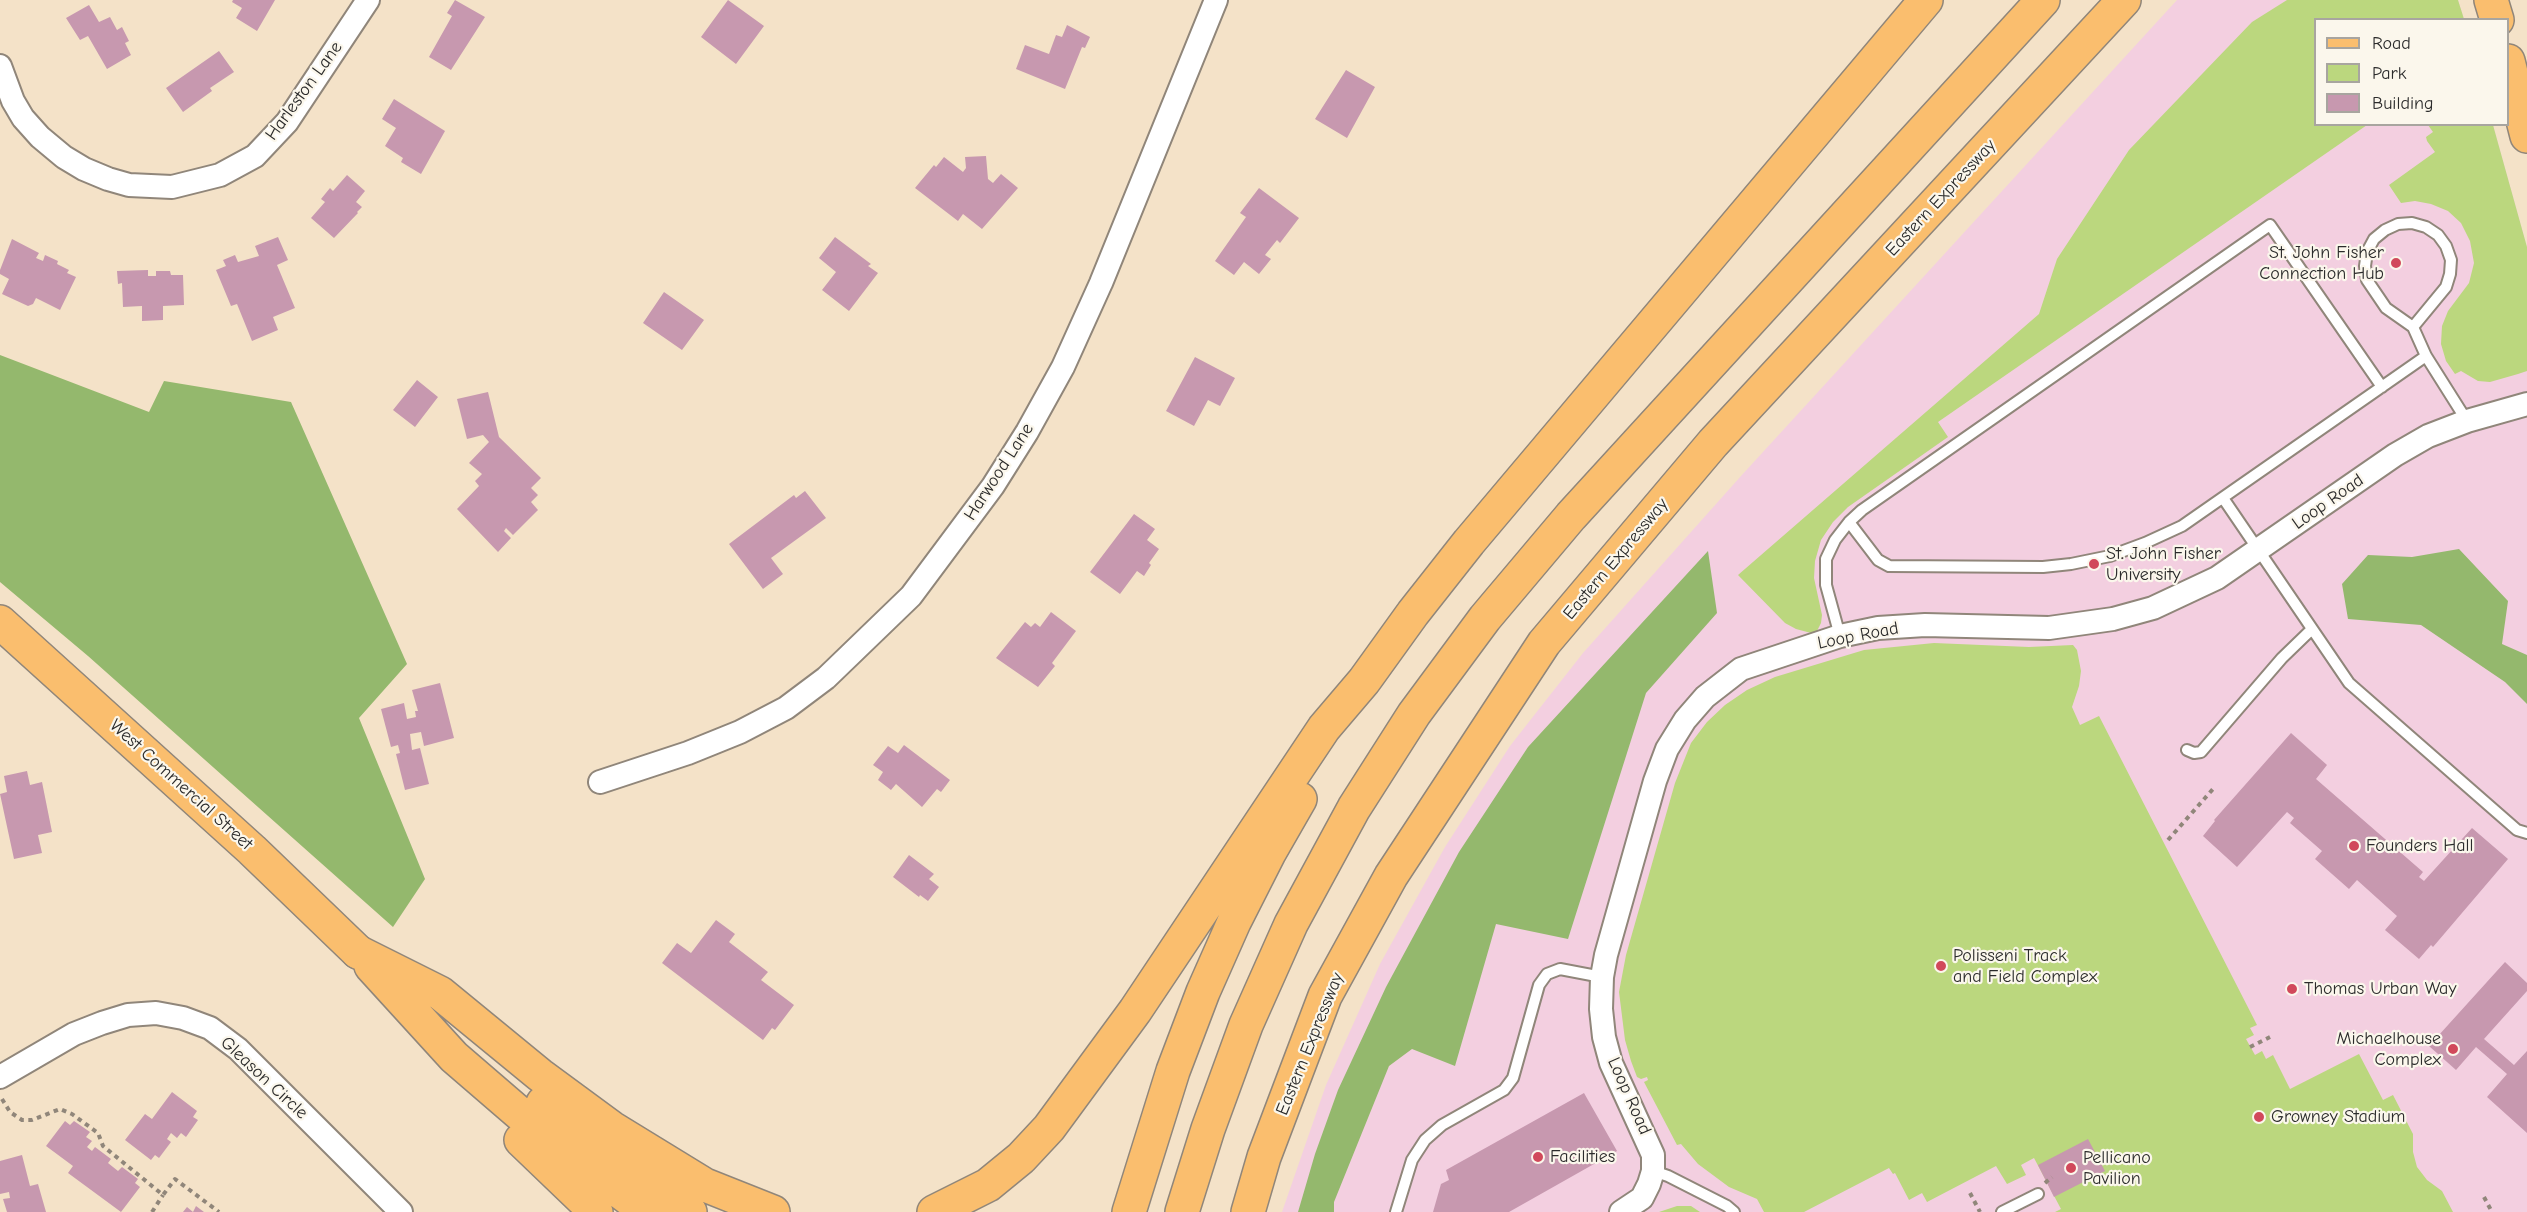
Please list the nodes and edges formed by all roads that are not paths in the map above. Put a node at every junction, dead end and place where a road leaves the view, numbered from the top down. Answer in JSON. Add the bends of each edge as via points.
{"nodes":[{"id":1,"x":368,"y":0,"type":"edge"},
{"id":2,"x":1216,"y":0,"type":"edge"},
{"id":3,"x":1926,"y":0,"type":"edge"},
{"id":4,"x":2043,"y":0,"type":"edge"},
{"id":5,"x":2124,"y":0,"type":"edge"},
{"id":6,"x":2492,"y":0,"type":"edge"},
{"id":7,"x":2496,"y":18,"type":"edge"},
{"id":8,"x":2509,"y":65,"type":"edge"},
{"id":9,"x":0,"y":66,"type":"edge"},
{"id":10,"x":2527,"y":136,"type":"edge"},
{"id":11,"x":2413,"y":327,"type":"junction"},
{"id":12,"x":2426,"y":356,"type":"junction"},
{"id":13,"x":2382,"y":387,"type":"junction"},
{"id":14,"x":2527,"y":404,"type":"edge"},
{"id":15,"x":2467,"y":421,"type":"junction"},
{"id":16,"x":2223,"y":498,"type":"junction"},
{"id":17,"x":1849,"y":522,"type":"junction"},
{"id":18,"x":2258,"y":550,"type":"junction"},
{"id":19,"x":0,"y":622,"type":"edge"},
{"id":20,"x":2312,"y":629,"type":"junction"},
{"id":21,"x":1840,"y":636,"type":"junction"},
{"id":22,"x":1364,"y":681,"type":"junction"},
{"id":23,"x":2187,"y":750,"type":"dead end"},
{"id":24,"x":600,"y":782,"type":"dead end"},
{"id":25,"x":2527,"y":833,"type":"edge"},
{"id":26,"x":358,"y":952,"type":"junction"},
{"id":27,"x":1602,"y":976,"type":"junction"},
{"id":28,"x":0,"y":1077,"type":"edge"},
{"id":29,"x":1653,"y":1171,"type":"junction"},
{"id":30,"x":2038,"y":1194,"type":"dead end"},
{"id":31,"x":401,"y":1212,"type":"edge"},
{"id":32,"x":596,"y":1212,"type":"edge"},
{"id":33,"x":646,"y":1212,"type":"edge"},
{"id":34,"x":690,"y":1212,"type":"edge"},
{"id":35,"x":773,"y":1212,"type":"edge"},
{"id":36,"x":934,"y":1212,"type":"edge"},
{"id":37,"x":1129,"y":1212,"type":"edge"},
{"id":38,"x":1182,"y":1212,"type":"edge"},
{"id":39,"x":1248,"y":1212,"type":"edge"},
{"id":40,"x":1396,"y":1212,"type":"edge"},
{"id":41,"x":1621,"y":1212,"type":"edge"},
{"id":42,"x":1734,"y":1212,"type":"edge"},
{"id":43,"x":2002,"y":1212,"type":"edge"}],
"edges":[{"from":1,"to":9,"type":"street","name":"Harleston Lane","via":[[287,122],[255,156],[220,175],[172,187],[108,179],[64,157],[23,118]]},
{"from":2,"to":24,"type":"street","name":"Harwood Lane","via":[[1063,367],[993,486],[911,596],[826,678],[786,708],[740,732]]},
{"from":3,"to":22,"type":"main road","via":[[1469,542]]},
{"from":4,"to":38,"type":"main road","via":[[1571,516],[1485,618],[1414,714],[1354,808],[1291,924],[1246,1025]]},
{"from":5,"to":39,"type":"main road","name":"Eastern Expressway","via":[[1713,443],[1544,643],[1391,876],[1325,996],[1264,1157]]},
{"from":6,"to":7,"type":"main road"},
{"from":8,"to":10,"type":"main road"},
{"from":11,"to":11,"type":"lane","via":[[2446,287],[2451,260],[2438,235],[2426,227],[2398,224],[2374,239],[2367,252],[2366,273],[2386,308]]},
{"from":11,"to":12,"type":"lane"},
{"from":12,"to":13,"type":"lane"},
{"from":12,"to":15,"type":"lane"},
{"from":13,"to":16,"type":"lane"},
{"from":13,"to":17,"type":"lane","via":[[2270,225]]},
{"from":14,"to":15,"type":"street","name":"Loop Road"},
{"from":15,"to":18,"type":"street","name":"Loop Road","via":[[2428,436],[2395,455]]},
{"from":16,"to":17,"type":"lane","via":[[2182,526],[2145,543],[2110,556],[2043,567],[1889,566],[1878,560]]},
{"from":16,"to":18,"type":"lane"},
{"from":17,"to":21,"type":"lane","via":[[1826,559],[1826,585]]},
{"from":18,"to":20,"type":"lane"},
{"from":18,"to":21,"type":"street","name":"Loop Road","via":[[2187,594],[2113,619],[2049,628],[1925,625],[1878,628]]},
{"from":19,"to":26,"type":"main road","name":"West Commercial Street","via":[[252,850]]},
{"from":20,"to":23,"type":"lane","via":[[2287,652],[2201,752]]},
{"from":20,"to":25,"type":"lane","via":[[2349,683],[2517,830]]},
{"from":21,"to":27,"type":"street","name":"Loop Road","via":[[1741,669],[1705,697],[1685,720],[1667,749],[1655,781]]},
{"from":22,"to":36,"type":"main road","via":[[1324,728],[1135,1011],[1049,1128],[988,1185]]},
{"from":22,"to":37,"type":"main road","via":[[1269,853],[1203,992]]},
{"from":26,"to":32,"type":"main road","via":[[408,1031]]},
{"from":26,"to":33,"type":"main road","via":[[454,1057],[548,1138]]},
{"from":26,"to":34,"type":"main road","via":[[447,1020],[615,1161]]},
{"from":26,"to":35,"type":"main road","via":[[441,993],[540,1075],[612,1128],[705,1185]]},
{"from":27,"to":29,"type":"street","name":"Loop Road","via":[[1606,1046],[1649,1142]]},
{"from":27,"to":40,"type":"lane","via":[[1560,969],[1546,974],[1539,985],[1513,1078],[1504,1090],[1442,1125],[1425,1140],[1412,1160]]},
{"from":28,"to":31,"type":"street","name":"Gleason Circle","via":[[74,1034],[102,1023],[128,1015],[156,1013],[183,1018],[210,1028],[238,1049]]},
{"from":29,"to":41,"type":"street","via":[[1642,1198]]},
{"from":29,"to":42,"type":"lane"},
{"from":30,"to":43,"type":"lane"}]}
